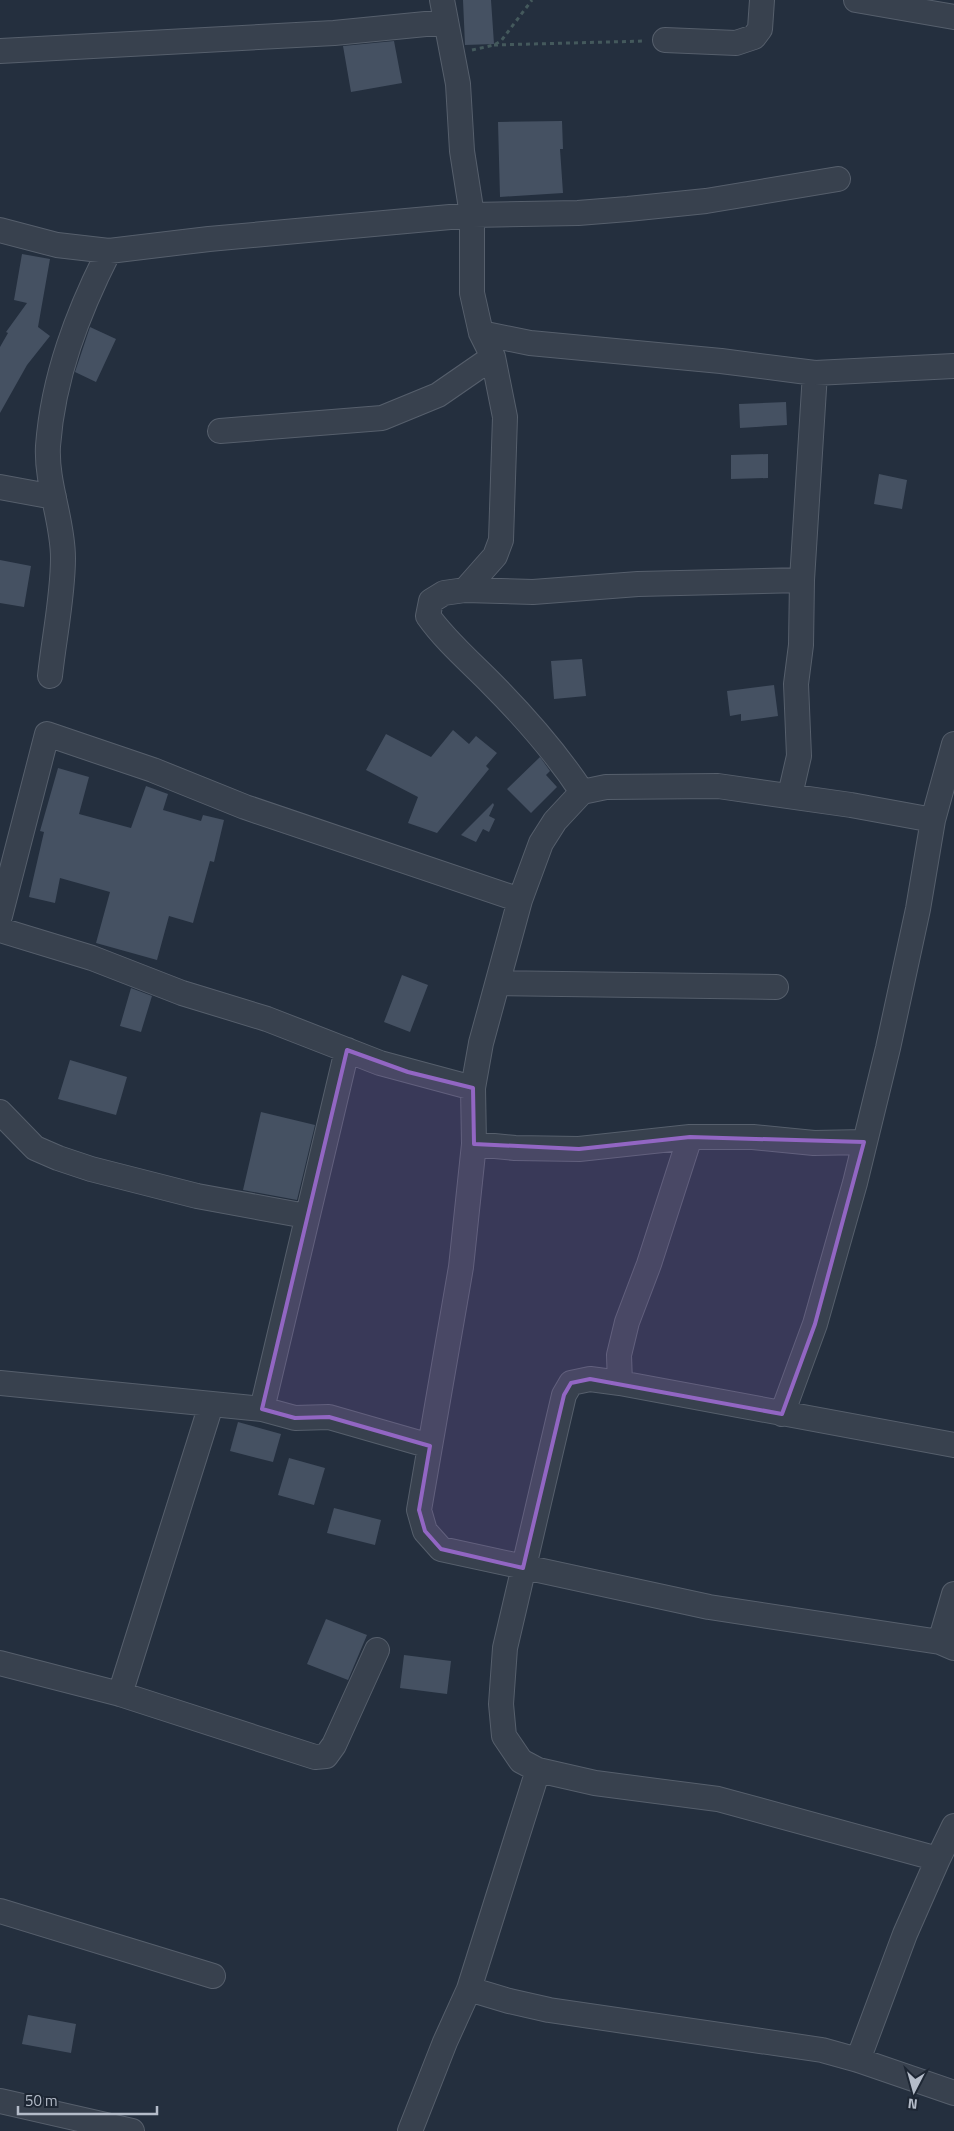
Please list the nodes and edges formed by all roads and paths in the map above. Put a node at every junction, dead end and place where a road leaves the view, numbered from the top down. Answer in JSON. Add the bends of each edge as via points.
{"nodes":[{"id":1,"x":532,"y":0,"type":"edge"},
{"id":2,"x":762,"y":0,"type":"edge"},
{"id":3,"x":856,"y":0,"type":"edge"},
{"id":4,"x":444,"y":11,"type":"edge"},
{"id":5,"x":954,"y":17,"type":"edge"},
{"id":6,"x":665,"y":40,"type":"joint"},
{"id":7,"x":494,"y":46,"type":"junction"},
{"id":8,"x":0,"y":51,"type":"edge"},
{"id":9,"x":453,"y":54,"type":"junction"},
{"id":10,"x":838,"y":180,"type":"dead end"},
{"id":11,"x":472,"y":215,"type":"junction"},
{"id":12,"x":0,"y":230,"type":"edge"},
{"id":13,"x":109,"y":251,"type":"junction"},
{"id":14,"x":481,"y":333,"type":"junction"},
{"id":15,"x":493,"y":357,"type":"junction"},
{"id":16,"x":954,"y":366,"type":"edge"},
{"id":17,"x":815,"y":373,"type":"junction"},
{"id":18,"x":220,"y":431,"type":"dead end"},
{"id":19,"x":0,"y":487,"type":"edge"},
{"id":20,"x":54,"y":497,"type":"junction"},
{"id":21,"x":802,"y":580,"type":"junction"},
{"id":22,"x":465,"y":590,"type":"junction"},
{"id":23,"x":50,"y":676,"type":"dead end"},
{"id":24,"x":954,"y":744,"type":"edge"},
{"id":25,"x":582,"y":792,"type":"junction"},
{"id":26,"x":790,"y":796,"type":"junction"},
{"id":27,"x":933,"y":820,"type":"junction"},
{"id":28,"x":520,"y":900,"type":"junction"},
{"id":29,"x":0,"y":916,"type":"edge"},
{"id":30,"x":0,"y":930,"type":"edge"},
{"id":31,"x":498,"y":984,"type":"junction"},
{"id":32,"x":776,"y":987,"type":"dead end"},
{"id":33,"x":347,"y":1050,"type":"junction"},
{"id":34,"x":473,"y":1088,"type":"junction"},
{"id":35,"x":0,"y":1112,"type":"edge"},
{"id":36,"x":690,"y":1137,"type":"junction"},
{"id":37,"x":864,"y":1142,"type":"junction"},
{"id":38,"x":474,"y":1144,"type":"junction"},
{"id":39,"x":306,"y":1216,"type":"junction"},
{"id":40,"x":0,"y":1383,"type":"edge"},
{"id":41,"x":620,"y":1383,"type":"junction"},
{"id":42,"x":211,"y":1405,"type":"junction"},
{"id":43,"x":262,"y":1409,"type":"junction"},
{"id":44,"x":782,"y":1414,"type":"junction"},
{"id":45,"x":954,"y":1445,"type":"edge"},
{"id":46,"x":430,"y":1446,"type":"junction"},
{"id":47,"x":523,"y":1568,"type":"junction"},
{"id":48,"x":954,"y":1594,"type":"edge"},
{"id":49,"x":947,"y":1645,"type":"edge"},
{"id":50,"x":377,"y":1650,"type":"dead end"},
{"id":51,"x":0,"y":1663,"type":"edge"},
{"id":52,"x":120,"y":1694,"type":"junction"},
{"id":53,"x":538,"y":1770,"type":"junction"},
{"id":54,"x":954,"y":1826,"type":"edge"},
{"id":55,"x":938,"y":1858,"type":"junction"},
{"id":56,"x":0,"y":1911,"type":"edge"},
{"id":57,"x":213,"y":1976,"type":"dead end"},
{"id":58,"x":469,"y":1989,"type":"junction"},
{"id":59,"x":858,"y":2060,"type":"junction"},
{"id":60,"x":954,"y":2093,"type":"edge"},
{"id":61,"x":0,"y":2101,"type":"edge"},
{"id":62,"x":132,"y":2131,"type":"edge"},
{"id":63,"x":410,"y":2131,"type":"edge"}],
"edges":[{"from":1,"to":7,"type":"path"},
{"from":2,"to":6,"type":"street","via":[[760,29],[754,38],[736,43]]},
{"from":3,"to":5,"type":"street"},
{"from":4,"to":8,"type":"street","via":[[325,33]]},
{"from":4,"to":9,"type":"street"},
{"from":6,"to":7,"type":"path"},
{"from":7,"to":9,"type":"path"},
{"from":9,"to":11,"type":"street"},
{"from":10,"to":11,"type":"street","via":[[706,201],[628,209]]},
{"from":11,"to":13,"type":"street"},
{"from":11,"to":14,"type":"street","via":[[472,293]]},
{"from":12,"to":13,"type":"street","via":[[57,245]]},
{"from":13,"to":20,"type":"street","via":[[71,337],[54,397],[48,448]]},
{"from":14,"to":15,"type":"street"},
{"from":14,"to":17,"type":"street","via":[[530,343]]},
{"from":15,"to":18,"type":"street","via":[[438,395],[382,418]]},
{"from":15,"to":22,"type":"street","via":[[505,417],[500,540],[496,556]]},
{"from":16,"to":17,"type":"street"},
{"from":17,"to":21,"type":"street"},
{"from":19,"to":20,"type":"street"},
{"from":20,"to":23,"type":"street","via":[[60,519],[63,559]]},
{"from":21,"to":22,"type":"street","via":[[638,584],[533,592]]},
{"from":21,"to":26,"type":"street","via":[[801,645],[796,684],[799,756]]},
{"from":22,"to":25,"type":"street","via":[[444,593],[431,600],[428,616],[440,634],[528,722]]},
{"from":24,"to":27,"type":"street"},
{"from":25,"to":26,"type":"street","via":[[606,787],[718,786]]},
{"from":25,"to":28,"type":"street","via":[[555,821],[541,843]]},
{"from":26,"to":27,"type":"street"},
{"from":27,"to":37,"type":"street","via":[[918,909]]},
{"from":28,"to":29,"type":"street","via":[[47,734]]},
{"from":28,"to":31,"type":"street"},
{"from":30,"to":33,"type":"street","via":[[92,958]]},
{"from":31,"to":32,"type":"street"},
{"from":31,"to":34,"type":"street","via":[[481,1043]]},
{"from":33,"to":34,"type":"street","via":[[408,1072]]},
{"from":33,"to":39,"type":"street"},
{"from":34,"to":38,"type":"street"},
{"from":35,"to":39,"type":"street","via":[[35,1148],[58,1158],[197,1196]]},
{"from":36,"to":37,"type":"street"},
{"from":36,"to":38,"type":"street","via":[[579,1149]]},
{"from":36,"to":41,"type":"street","via":[[627,1322],[619,1355]]},
{"from":37,"to":44,"type":"street","via":[[816,1324]]},
{"from":38,"to":46,"type":"street","via":[[460,1267]]},
{"from":39,"to":43,"type":"street"},
{"from":40,"to":42,"type":"street"},
{"from":41,"to":44,"type":"street"},
{"from":41,"to":47,"type":"street","via":[[590,1379],[571,1383],[564,1395]]},
{"from":42,"to":43,"type":"street"},
{"from":42,"to":52,"type":"street"},
{"from":43,"to":46,"type":"street","via":[[295,1418],[329,1417]]},
{"from":44,"to":45,"type":"street"},
{"from":46,"to":47,"type":"street","via":[[419,1510],[425,1531],[441,1548]]},
{"from":47,"to":49,"type":"street","via":[[709,1607]]},
{"from":47,"to":53,"type":"street","via":[[505,1648],[501,1704],[504,1736],[522,1761]]},
{"from":48,"to":49,"type":"street"},
{"from":50,"to":52,"type":"street","via":[[334,1746],[326,1756],[315,1757]]},
{"from":51,"to":52,"type":"street"},
{"from":53,"to":55,"type":"street","via":[[595,1783],[718,1799]]},
{"from":53,"to":58,"type":"street"},
{"from":54,"to":55,"type":"street"},
{"from":55,"to":59,"type":"street","via":[[896,1957]]},
{"from":56,"to":57,"type":"street"},
{"from":58,"to":59,"type":"street","via":[[549,2010],[822,2050]]},
{"from":58,"to":63,"type":"street"},
{"from":59,"to":60,"type":"street"},
{"from":61,"to":62,"type":"street"}]}
